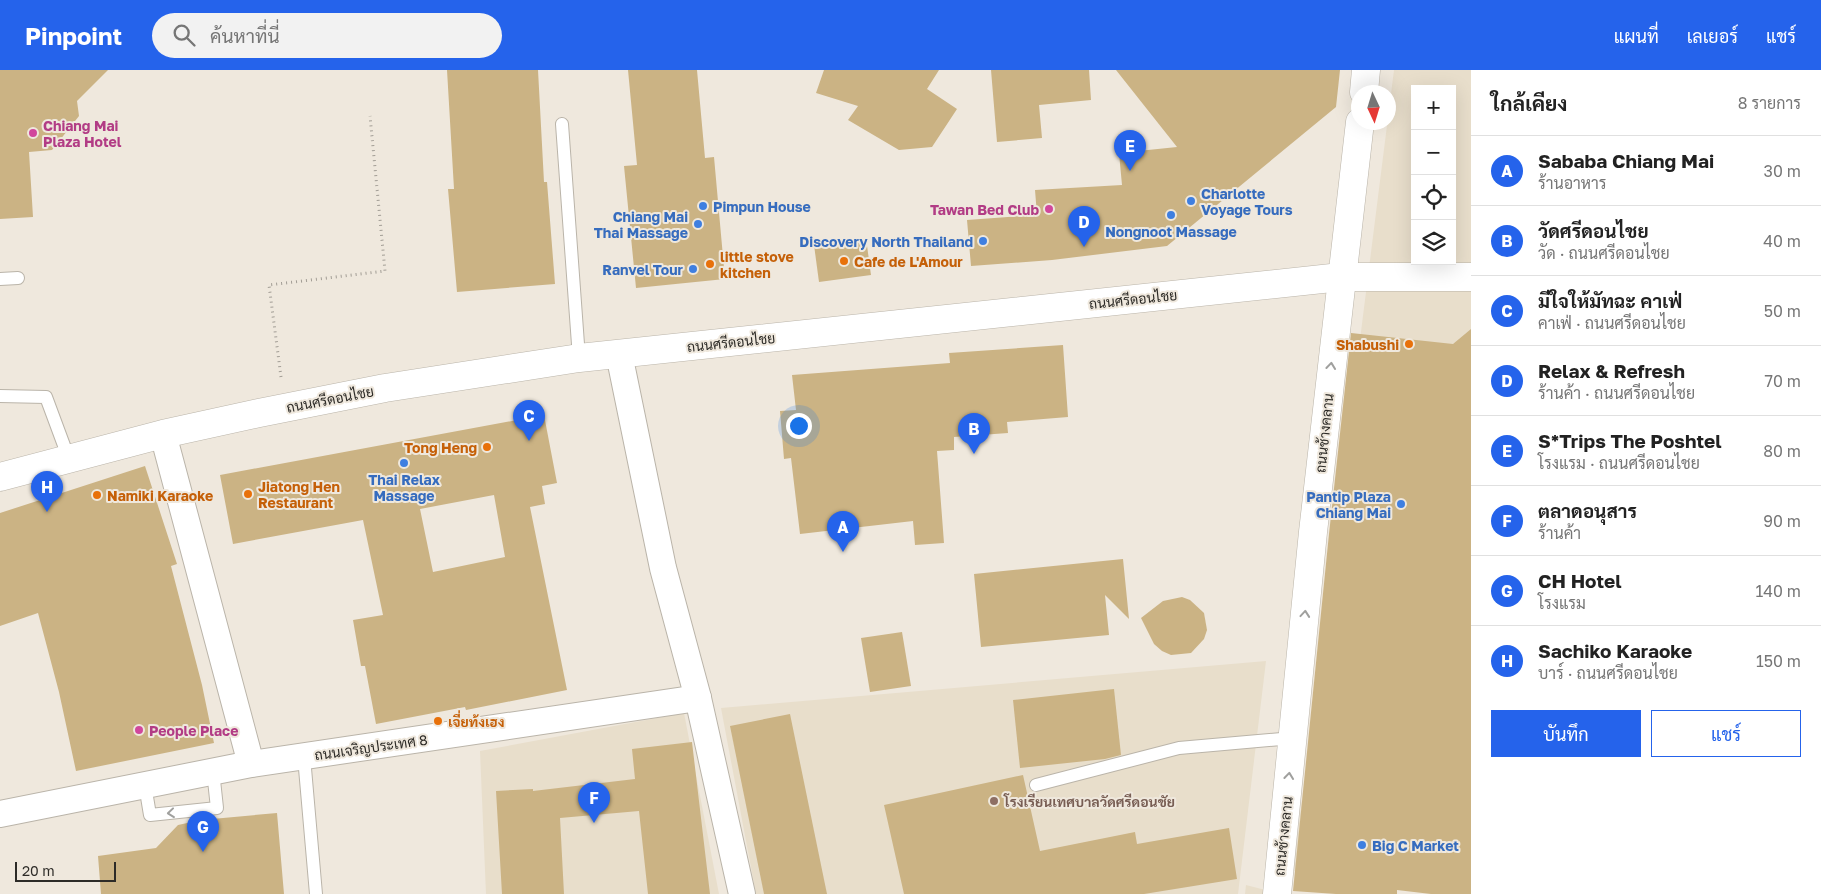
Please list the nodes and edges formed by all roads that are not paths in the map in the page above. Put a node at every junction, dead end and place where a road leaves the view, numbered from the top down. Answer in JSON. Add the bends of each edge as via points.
{"nodes":[{"id":1,"x":1366,"y":70,"type":"edge"},
{"id":2,"x":1365,"y":85,"type":"edge"},
{"id":3,"x":562,"y":124,"type":"dead end"},
{"id":4,"x":1359,"y":130,"type":"edge"},
{"id":5,"x":1341,"y":277,"type":"junction"},
{"id":6,"x":1471,"y":277,"type":"edge"},
{"id":7,"x":18,"y":278,"type":"dead end"},
{"id":8,"x":0,"y":279,"type":"edge"},
{"id":9,"x":619,"y":354,"type":"junction"},
{"id":10,"x":579,"y":358,"type":"junction"},
{"id":11,"x":0,"y":396,"type":"edge"},
{"id":12,"x":163,"y":434,"type":"junction"},
{"id":13,"x":69,"y":459,"type":"junction"},
{"id":14,"x":0,"y":477,"type":"edge"},
{"id":15,"x":698,"y":698,"type":"junction"},
{"id":16,"x":1293,"y":738,"type":"junction"},
{"id":17,"x":304,"y":756,"type":"junction"},
{"id":18,"x":251,"y":764,"type":"junction"},
{"id":19,"x":213,"y":771,"type":"junction"},
{"id":20,"x":145,"y":785,"type":"junction"},
{"id":21,"x":1036,"y":785,"type":"dead end"},
{"id":22,"x":0,"y":814,"type":"edge"},
{"id":23,"x":316,"y":894,"type":"edge"},
{"id":24,"x":742,"y":894,"type":"edge"},
{"id":25,"x":1277,"y":894,"type":"edge"}],
"edges":[{"from":1,"to":2,"type":"street"},
{"from":3,"to":10,"type":"lane"},
{"from":4,"to":5,"type":"street","name":"ถนนช้างคลาน"},
{"from":5,"to":6,"type":"street","name":"ถนนศรีดอนไชย"},
{"from":5,"to":9,"type":"street","name":"ถนนศรีดอนไชย"},
{"from":16,"to":5,"type":"street","name":"ถนนช้างคลาน","one_way":true},
{"from":7,"to":8,"type":"lane"},
{"from":9,"to":10,"type":"street","name":"ถนนศรีดอนไชย"},
{"from":9,"to":15,"type":"street","via":[[663,568]]},
{"from":10,"to":12,"type":"street","name":"ถนนศรีดอนไชย","via":[[385,388]]},
{"from":11,"to":13,"type":"lane","via":[[46,397]]},
{"from":12,"to":13,"type":"street","name":"ถนนศรีดอนไชย"},
{"from":12,"to":18,"type":"street"},
{"from":13,"to":14,"type":"street","name":"ถนนศรีดอนไชย"},
{"from":15,"to":17,"type":"street","name":"ถนนเจริญประเทศ 8"},
{"from":15,"to":24,"type":"street"},
{"from":16,"to":21,"type":"lane","via":[[1179,748]]},
{"from":25,"to":16,"type":"street","name":"ถนนช้างคลาน","one_way":true},
{"from":17,"to":18,"type":"street","name":"ถนนเจริญประเทศ 8"},
{"from":17,"to":23,"type":"lane"},
{"from":18,"to":19,"type":"street","name":"ถนนเจริญประเทศ 8"},
{"from":19,"to":20,"type":"street","name":"ถนนเจริญประเทศ 8"},
{"from":19,"to":20,"type":"lane","one_way":true,"via":[[217,808],[150,815]]},
{"from":20,"to":22,"type":"street","name":"ถนนเจริญประเทศ 8"}]}
